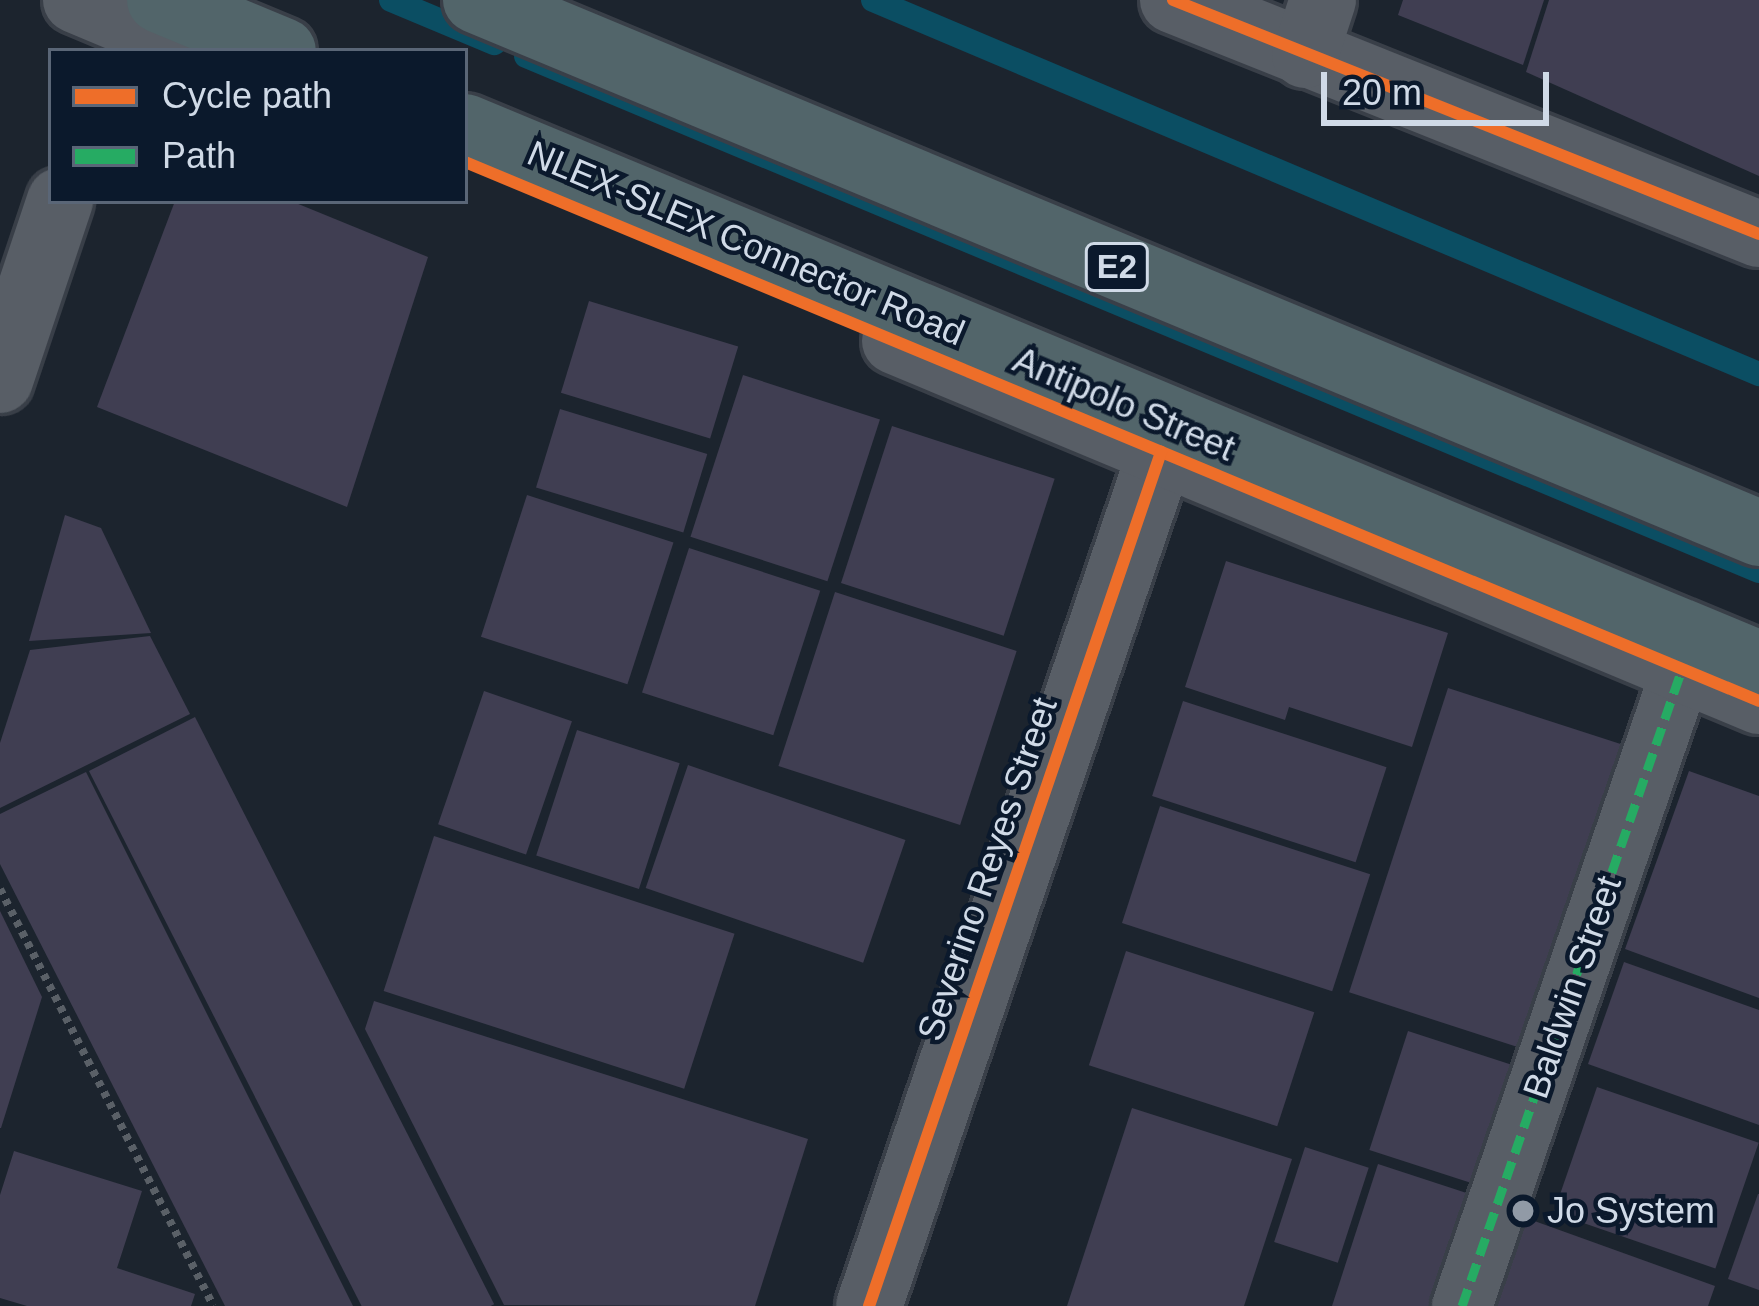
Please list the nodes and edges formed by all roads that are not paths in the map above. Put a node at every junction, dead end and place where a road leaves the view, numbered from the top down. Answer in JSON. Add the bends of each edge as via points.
{"nodes":[{"id":1,"x":476,"y":0,"type":"edge"},
{"id":2,"x":1172,"y":0,"type":"edge"},
{"id":3,"x":120,"y":14,"type":"edge"},
{"id":4,"x":1314,"y":27,"type":"edge"},
{"id":5,"x":191,"y":48,"type":"edge"},
{"id":6,"x":270,"y":48,"type":"edge"},
{"id":7,"x":468,"y":128,"type":"edge"},
{"id":8,"x":468,"y":163,"type":"edge"},
{"id":9,"x":59,"y":204,"type":"edge"},
{"id":10,"x":1759,"y":234,"type":"edge"},
{"id":11,"x":0,"y":380,"type":"edge"},
{"id":12,"x":1161,"y":452,"type":"junction"},
{"id":13,"x":1759,"y":533,"type":"edge"},
{"id":14,"x":1759,"y":664,"type":"edge"},
{"id":15,"x":1682,"y":669,"type":"junction"},
{"id":16,"x":1759,"y":701,"type":"edge"},
{"id":17,"x":869,"y":1306,"type":"edge"},
{"id":18,"x":1462,"y":1306,"type":"edge"}],
"edges":[{"from":1,"to":13,"type":"highway","number":"E2"},
{"from":2,"to":4,"type":"street"},
{"from":3,"to":5,"type":"street"},
{"from":3,"to":6,"type":"highway"},
{"from":4,"to":10,"type":"street"},
{"from":7,"to":14,"type":"highway","name":"NLEX-SLEX Connector Road"},
{"from":8,"to":12,"type":"street","name":"Antipolo Street"},
{"from":9,"to":11,"type":"street"},
{"from":12,"to":15,"type":"street","name":"Antipolo Street"},
{"from":12,"to":17,"type":"street","name":"Severino Reyes Street"},
{"from":15,"to":16,"type":"street","name":"Antipolo Street"},
{"from":15,"to":18,"type":"street","name":"Baldwin Street"}]}
